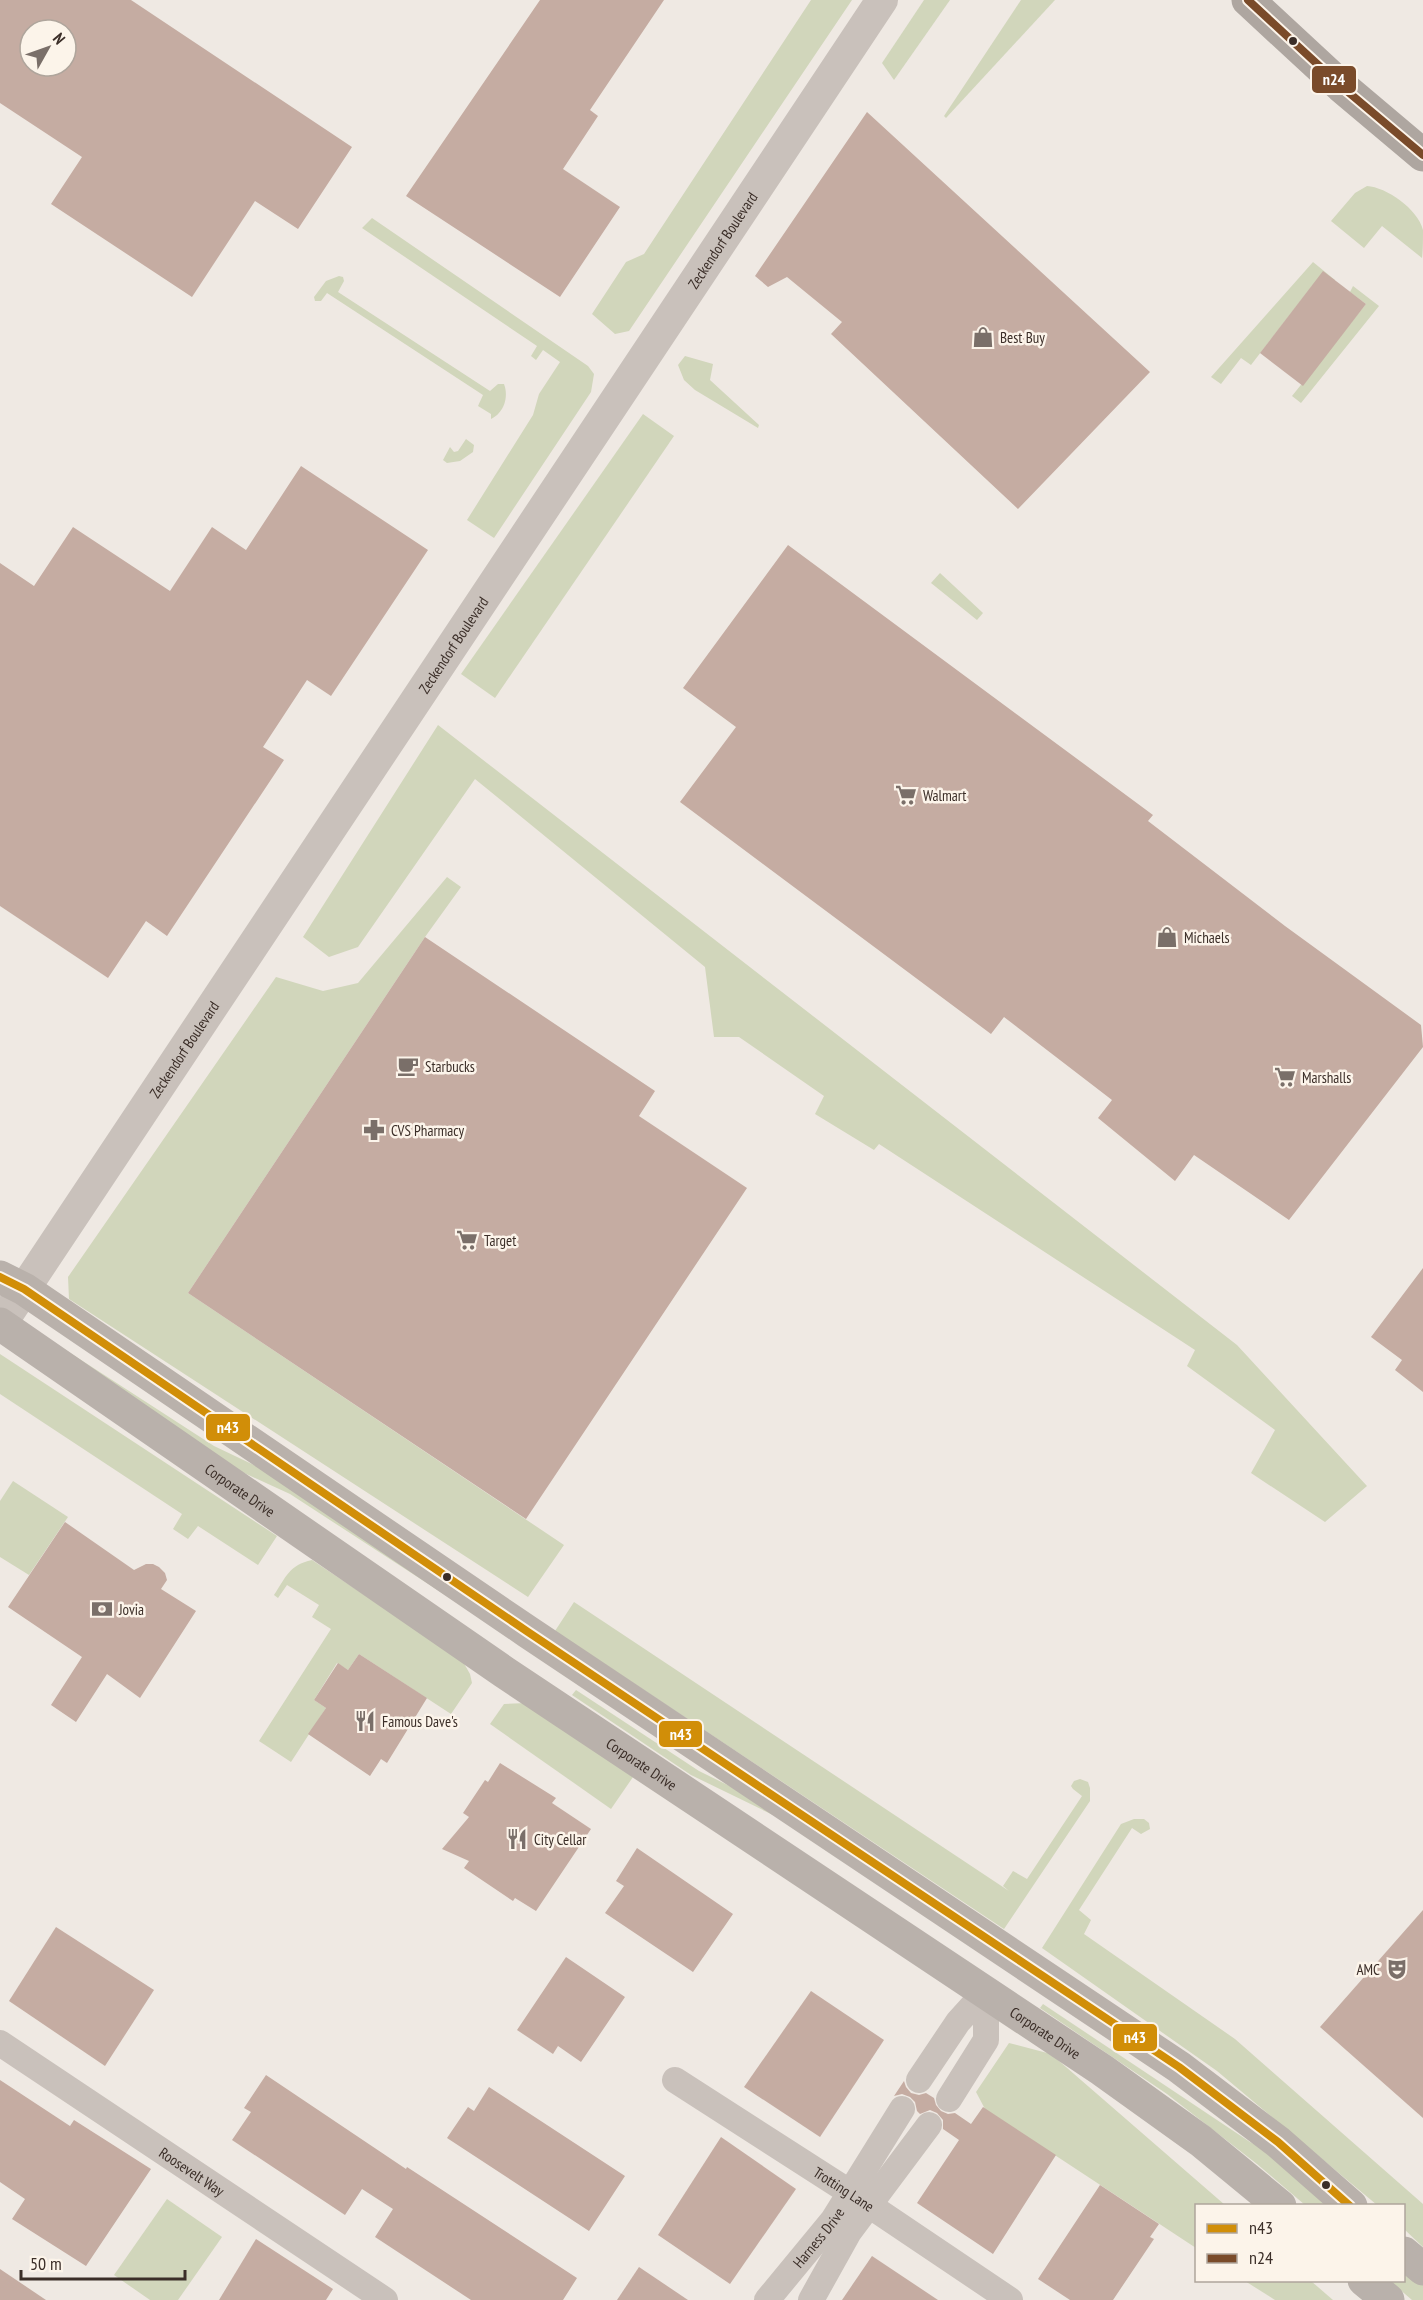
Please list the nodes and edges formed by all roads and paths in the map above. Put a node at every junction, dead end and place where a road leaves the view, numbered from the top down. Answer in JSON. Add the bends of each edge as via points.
{"nodes":[{"id":1,"x":882,"y":0,"type":"edge"},
{"id":2,"x":1248,"y":0,"type":"edge"},
{"id":3,"x":1423,"y":155,"type":"edge"},
{"id":4,"x":12,"y":1283,"type":"edge"},
{"id":5,"x":0,"y":1324,"type":"edge"},
{"id":6,"x":986,"y":1991,"type":"junction"},
{"id":7,"x":0,"y":2043,"type":"edge"},
{"id":8,"x":675,"y":2080,"type":"dead end"},
{"id":9,"x":919,"y":2080,"type":"dead end"},
{"id":10,"x":950,"y":2099,"type":"dead end"},
{"id":11,"x":859,"y":2199,"type":"junction"},
{"id":12,"x":1279,"y":2204,"type":"edge"},
{"id":13,"x":1350,"y":2204,"type":"edge"},
{"id":14,"x":1405,"y":2254,"type":"edge"},
{"id":15,"x":1423,"y":2269,"type":"edge"},
{"id":16,"x":1366,"y":2282,"type":"edge"},
{"id":17,"x":385,"y":2300,"type":"edge"},
{"id":18,"x":767,"y":2300,"type":"edge"},
{"id":19,"x":812,"y":2300,"type":"edge"},
{"id":20,"x":1010,"y":2300,"type":"edge"},
{"id":21,"x":1388,"y":2300,"type":"edge"}],
"edges":[{"from":1,"to":4,"type":"street","name":"Zeckendorf Boulevard"},
{"from":2,"to":3,"type":"main road"},
{"from":4,"to":5,"type":"street","name":"Zeckendorf Boulevard"},
{"from":4,"to":13,"type":"main road","via":[[1171,2061],[1278,2142]]},
{"from":5,"to":6,"type":"main road","name":"Corporate Drive","via":[[504,1672]]},
{"from":6,"to":9,"type":"street","via":[[958,2022]]},
{"from":6,"to":10,"type":"street","via":[[986,2040]]},
{"from":6,"to":12,"type":"main road","name":"Corporate Drive","via":[[1168,2116]]},
{"from":7,"to":17,"type":"street","name":"Roosevelt Way"},
{"from":8,"to":11,"type":"street","name":"Trotting Lane"},
{"from":11,"to":11,"type":"street","name":"Harness Drive","via":[[897,2118],[922,2134]]},
{"from":11,"to":18,"type":"street","name":"Harness Drive","via":[[833,2220]]},
{"from":11,"to":19,"type":"street","name":"Harness Drive","via":[[849,2232]]},
{"from":11,"to":20,"type":"street","name":"Trotting Lane"},
{"from":14,"to":15,"type":"main road"},
{"from":16,"to":21,"type":"main road"}]}
